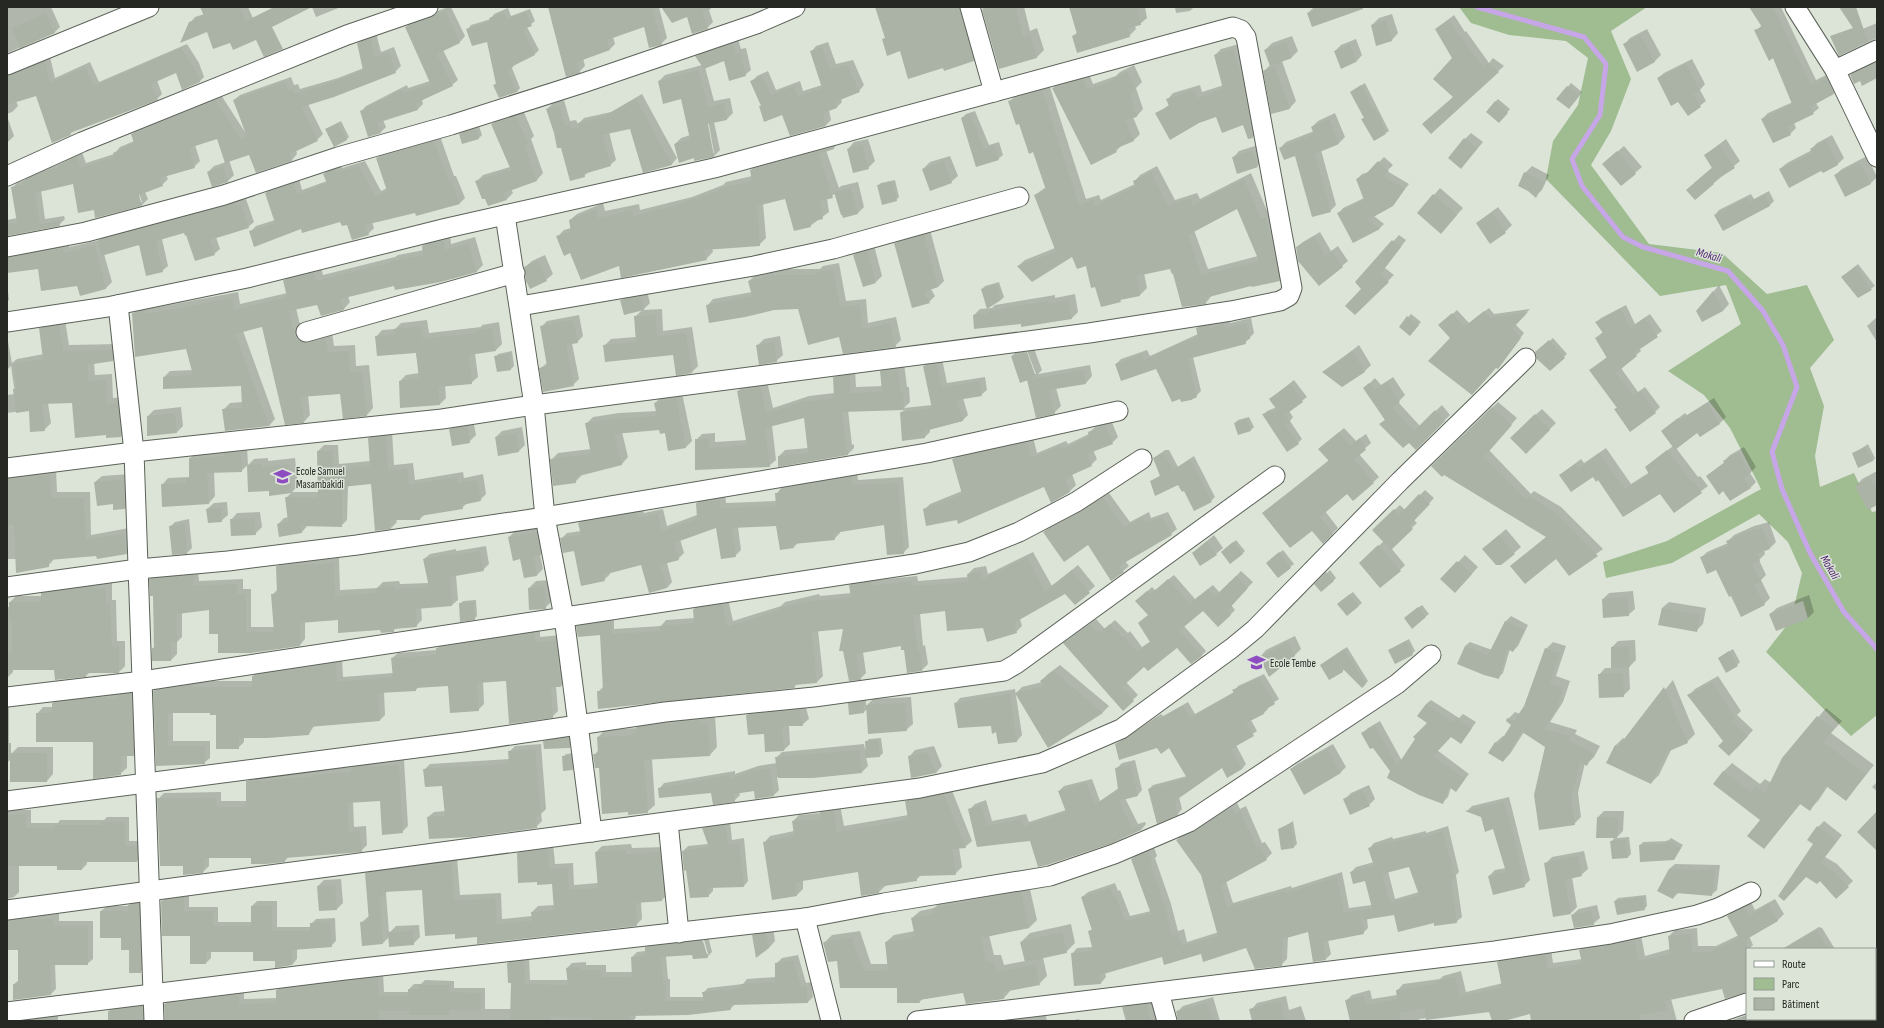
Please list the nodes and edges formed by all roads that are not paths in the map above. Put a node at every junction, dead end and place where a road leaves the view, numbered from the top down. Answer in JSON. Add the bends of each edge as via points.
{"nodes":[{"id":1,"x":150,"y":7,"type":"edge"},
{"id":2,"x":428,"y":7,"type":"edge"},
{"id":3,"x":795,"y":7,"type":"edge"},
{"id":4,"x":970,"y":7,"type":"edge"},
{"id":5,"x":1795,"y":7,"type":"edge"},
{"id":6,"x":1877,"y":50,"type":"edge"},
{"id":7,"x":7,"y":65,"type":"edge"},
{"id":8,"x":1835,"y":70,"type":"junction"},
{"id":9,"x":994,"y":92,"type":"junction"},
{"id":10,"x":1877,"y":157,"type":"edge"},
{"id":11,"x":7,"y":176,"type":"edge"},
{"id":12,"x":1019,"y":196,"type":"dead end"},
{"id":13,"x":506,"y":215,"type":"junction"},
{"id":14,"x":7,"y":248,"type":"edge"},
{"id":15,"x":514,"y":273,"type":"junction"},
{"id":16,"x":118,"y":305,"type":"junction"},
{"id":17,"x":520,"y":306,"type":"junction"},
{"id":18,"x":7,"y":322,"type":"edge"},
{"id":19,"x":306,"y":332,"type":"dead end"},
{"id":20,"x":1526,"y":358,"type":"dead end"},
{"id":21,"x":534,"y":405,"type":"junction"},
{"id":22,"x":1118,"y":411,"type":"dead end"},
{"id":23,"x":134,"y":452,"type":"junction"},
{"id":24,"x":1142,"y":459,"type":"dead end"},
{"id":25,"x":7,"y":468,"type":"edge"},
{"id":26,"x":1275,"y":476,"type":"dead end"},
{"id":27,"x":545,"y":517,"type":"junction"},
{"id":28,"x":138,"y":569,"type":"junction"},
{"id":29,"x":7,"y":587,"type":"edge"},
{"id":30,"x":564,"y":617,"type":"junction"},
{"id":31,"x":1431,"y":655,"type":"dead end"},
{"id":32,"x":143,"y":681,"type":"junction"},
{"id":33,"x":7,"y":697,"type":"edge"},
{"id":34,"x":578,"y":725,"type":"junction"},
{"id":35,"x":146,"y":784,"type":"junction"},
{"id":36,"x":7,"y":801,"type":"edge"},
{"id":37,"x":668,"y":822,"type":"junction"},
{"id":38,"x":592,"y":832,"type":"junction"},
{"id":39,"x":149,"y":891,"type":"junction"},
{"id":40,"x":1751,"y":892,"type":"dead end"},
{"id":41,"x":7,"y":910,"type":"edge"},
{"id":42,"x":805,"y":918,"type":"junction"},
{"id":43,"x":679,"y":933,"type":"junction"},
{"id":44,"x":1159,"y":992,"type":"junction"},
{"id":45,"x":153,"y":993,"type":"junction"},
{"id":46,"x":1746,"y":1003,"type":"edge"},
{"id":47,"x":7,"y":1012,"type":"edge"},
{"id":48,"x":154,"y":1021,"type":"edge"},
{"id":49,"x":831,"y":1021,"type":"edge"},
{"id":50,"x":917,"y":1021,"type":"edge"},
{"id":51,"x":1167,"y":1021,"type":"edge"},
{"id":52,"x":1694,"y":1021,"type":"edge"}],
"edges":[{"from":1,"to":7,"type":"street"},
{"from":2,"to":11,"type":"street","via":[[347,36],[82,142]]},
{"from":3,"to":14,"type":"street","via":[[756,24],[452,125],[338,157],[224,194],[86,232]]},
{"from":4,"to":9,"type":"street"},
{"from":5,"to":8,"type":"street"},
{"from":6,"to":8,"type":"street"},
{"from":8,"to":10,"type":"street"},
{"from":9,"to":13,"type":"street","via":[[714,168]]},
{"from":9,"to":21,"type":"street","via":[[1233,27],[1241,30],[1246,37],[1292,288],[1289,296],[1280,301],[1089,333]]},
{"from":12,"to":17,"type":"street","via":[[826,250],[732,270]]},
{"from":13,"to":15,"type":"street"},
{"from":13,"to":16,"type":"street","via":[[247,278]]},
{"from":15,"to":17,"type":"street"},
{"from":15,"to":19,"type":"street"},
{"from":16,"to":18,"type":"street"},
{"from":16,"to":23,"type":"street"},
{"from":17,"to":21,"type":"street"},
{"from":20,"to":37,"type":"street","via":[[1400,481],[1255,629],[1121,729],[1026,768],[920,788]]},
{"from":21,"to":23,"type":"street","via":[[442,419]]},
{"from":21,"to":27,"type":"street"},
{"from":22,"to":27,"type":"street","via":[[926,453]]},
{"from":23,"to":25,"type":"street"},
{"from":23,"to":28,"type":"street"},
{"from":24,"to":30,"type":"street","via":[[1076,502],[1019,532],[969,552],[915,564]]},
{"from":26,"to":34,"type":"street","via":[[1109,598],[1004,671]]},
{"from":27,"to":28,"type":"street","via":[[350,546]]},
{"from":27,"to":30,"type":"street"},
{"from":28,"to":29,"type":"street"},
{"from":28,"to":32,"type":"street"},
{"from":30,"to":32,"type":"street"},
{"from":30,"to":34,"type":"street"},
{"from":31,"to":42,"type":"street","via":[[1397,684],[1189,822],[1114,854],[1050,876]]},
{"from":32,"to":33,"type":"street"},
{"from":32,"to":35,"type":"street"},
{"from":34,"to":35,"type":"street"},
{"from":34,"to":38,"type":"street"},
{"from":35,"to":36,"type":"street"},
{"from":35,"to":39,"type":"street"},
{"from":37,"to":38,"type":"street"},
{"from":37,"to":43,"type":"street"},
{"from":38,"to":39,"type":"street"},
{"from":39,"to":41,"type":"street"},
{"from":39,"to":45,"type":"street"},
{"from":40,"to":44,"type":"street","via":[[1697,915],[1610,934],[1494,951]]},
{"from":42,"to":43,"type":"street"},
{"from":42,"to":49,"type":"street"},
{"from":43,"to":45,"type":"street"},
{"from":44,"to":50,"type":"street"},
{"from":44,"to":51,"type":"street"},
{"from":45,"to":47,"type":"street"},
{"from":45,"to":48,"type":"street"},
{"from":46,"to":52,"type":"street"}]}
